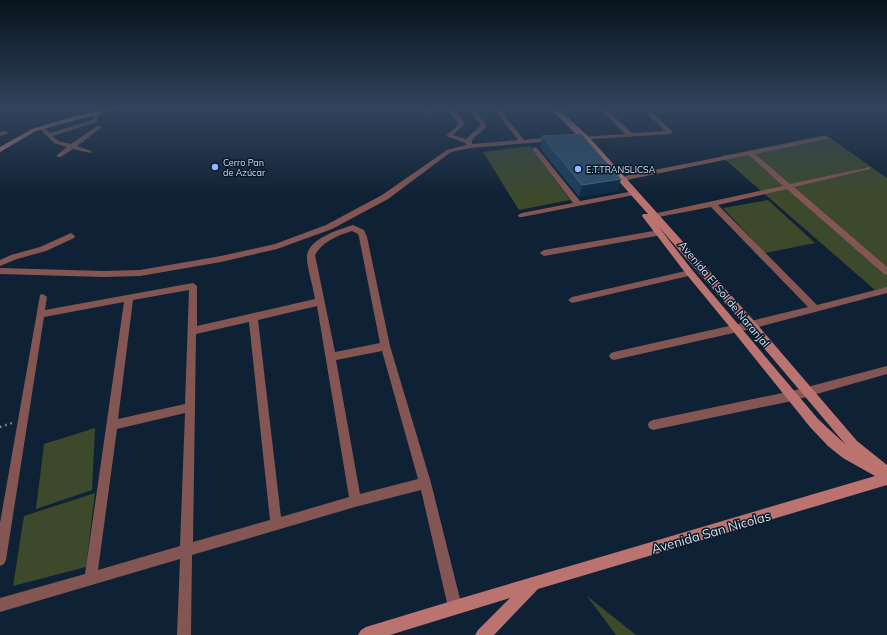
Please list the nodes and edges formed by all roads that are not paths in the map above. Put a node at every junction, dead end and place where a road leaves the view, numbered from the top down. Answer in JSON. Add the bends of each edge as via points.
{"nodes":[{"id":1,"x":21,"y":137,"type":"edge"},
{"id":2,"x":50,"y":137,"type":"edge"},
{"id":3,"x":86,"y":137,"type":"edge"},
{"id":4,"x":451,"y":137,"type":"edge"},
{"id":5,"x":475,"y":137,"type":"edge"},
{"id":6,"x":519,"y":137,"type":"edge"},
{"id":7,"x":576,"y":137,"type":"edge"},
{"id":8,"x":602,"y":137,"type":"edge"},
{"id":9,"x":825,"y":138,"type":"dead end"},
{"id":10,"x":559,"y":139,"type":"edge"},
{"id":11,"x":578,"y":139,"type":"junction"},
{"id":12,"x":522,"y":141,"type":"junction"},
{"id":13,"x":469,"y":144,"type":"junction"},
{"id":14,"x":71,"y":147,"type":"junction"},
{"id":15,"x":535,"y":149,"type":"dead end"},
{"id":16,"x":0,"y":150,"type":"edge"},
{"id":17,"x":89,"y":152,"type":"dead end"},
{"id":18,"x":750,"y":153,"type":"junction"},
{"id":19,"x":59,"y":156,"type":"dead end"},
{"id":20,"x":868,"y":168,"type":"dead end"},
{"id":21,"x":620,"y":181,"type":"junction"},
{"id":22,"x":788,"y":187,"type":"junction"},
{"id":23,"x":631,"y":194,"type":"junction"},
{"id":24,"x":578,"y":204,"type":"junction"},
{"id":25,"x":713,"y":204,"type":"junction"},
{"id":26,"x":522,"y":215,"type":"dead end"},
{"id":27,"x":650,"y":216,"type":"junction"},
{"id":28,"x":659,"y":233,"type":"junction"},
{"id":29,"x":70,"y":236,"type":"dead end"},
{"id":30,"x":544,"y":253,"type":"dead end"},
{"id":31,"x":0,"y":264,"type":"edge"},
{"id":32,"x":0,"y":271,"type":"edge"},
{"id":33,"x":887,"y":272,"type":"edge"},
{"id":34,"x":690,"y":273,"type":"junction"},
{"id":35,"x":887,"y":290,"type":"edge"},
{"id":36,"x":43,"y":296,"type":"dead end"},
{"id":37,"x":129,"y":298,"type":"junction"},
{"id":38,"x":572,"y":300,"type":"dead end"},
{"id":39,"x":319,"y":302,"type":"junction"},
{"id":40,"x":815,"y":308,"type":"junction"},
{"id":41,"x":40,"y":314,"type":"junction"},
{"id":42,"x":253,"y":318,"type":"junction"},
{"id":43,"x":751,"y":326,"type":"junction"},
{"id":44,"x":738,"y":328,"type":"junction"},
{"id":45,"x":192,"y":331,"type":"junction"},
{"id":46,"x":386,"y":346,"type":"junction"},
{"id":47,"x":614,"y":356,"type":"dead end"},
{"id":48,"x":331,"y":357,"type":"junction"},
{"id":49,"x":887,"y":370,"type":"edge"},
{"id":50,"x":808,"y":392,"type":"junction"},
{"id":51,"x":792,"y":396,"type":"junction"},
{"id":52,"x":190,"y":407,"type":"junction"},
{"id":53,"x":113,"y":425,"type":"junction"},
{"id":54,"x":652,"y":425,"type":"dead end"},
{"id":55,"x":887,"y":474,"type":"edge"},
{"id":56,"x":887,"y":480,"type":"edge"},
{"id":57,"x":425,"y":484,"type":"junction"},
{"id":58,"x":356,"y":501,"type":"junction"},
{"id":59,"x":276,"y":524,"type":"junction"},
{"id":60,"x":186,"y":550,"type":"junction"},
{"id":61,"x":0,"y":560,"type":"edge"},
{"id":62,"x":91,"y":578,"type":"junction"},
{"id":63,"x":534,"y":584,"type":"junction"},
{"id":64,"x":0,"y":605,"type":"edge"},
{"id":65,"x":455,"y":607,"type":"junction"},
{"id":66,"x":184,"y":635,"type":"edge"},
{"id":67,"x":366,"y":635,"type":"edge"},
{"id":68,"x":483,"y":635,"type":"edge"}],
"edges":[{"from":1,"to":16,"type":"street"},
{"from":2,"to":14,"type":"street","via":[[56,142]]},
{"from":3,"to":14,"type":"street"},
{"from":4,"to":13,"type":"street"},
{"from":5,"to":13,"type":"street"},
{"from":6,"to":12,"type":"street"},
{"from":7,"to":11,"type":"street","name":"Avenida El Sol de Naranjal"},
{"from":8,"to":11,"type":"street"},
{"from":9,"to":18,"type":"street"},
{"from":10,"to":12,"type":"street"},
{"from":11,"to":21,"type":"street","name":"Avenida El Sol de Naranjal"},
{"from":12,"to":13,"type":"street"},
{"from":13,"to":32,"type":"street","via":[[448,151],[404,184],[360,211],[277,246],[222,260],[140,273]]},
{"from":14,"to":17,"type":"street"},
{"from":14,"to":19,"type":"street"},
{"from":15,"to":24,"type":"street"},
{"from":18,"to":21,"type":"street","via":[[629,177]]},
{"from":18,"to":22,"type":"street"},
{"from":20,"to":22,"type":"street"},
{"from":21,"to":23,"type":"street","name":"Avenida El Sol de Naranjal"},
{"from":22,"to":25,"type":"street"},
{"from":22,"to":33,"type":"street"},
{"from":23,"to":24,"type":"street"},
{"from":23,"to":27,"type":"street","name":"Avenida El Sol de Naranjal"},
{"from":24,"to":26,"type":"street"},
{"from":25,"to":27,"type":"street"},
{"from":25,"to":40,"type":"street"},
{"from":27,"to":28,"type":"street","name":"Avenida El Sol de Naranjal"},
{"from":27,"to":43,"type":"street","name":"Avenida El Sol de Naranjal"},
{"from":28,"to":30,"type":"street"},
{"from":28,"to":34,"type":"street","name":"Avenida El Sol de Naranjal"},
{"from":29,"to":31,"type":"street","via":[[44,249],[14,257]]},
{"from":34,"to":38,"type":"street"},
{"from":34,"to":44,"type":"street","name":"Avenida El Sol de Naranjal"},
{"from":35,"to":40,"type":"street"},
{"from":36,"to":41,"type":"street"},
{"from":37,"to":41,"type":"street"},
{"from":37,"to":45,"type":"street","via":[[193,286]]},
{"from":37,"to":53,"type":"street"},
{"from":39,"to":42,"type":"street"},
{"from":39,"to":46,"type":"street","via":[[310,255],[318,244],[349,229],[357,229],[363,237]]},
{"from":39,"to":48,"type":"street"},
{"from":40,"to":43,"type":"street"},
{"from":41,"to":61,"type":"street"},
{"from":42,"to":45,"type":"street"},
{"from":42,"to":59,"type":"street"},
{"from":43,"to":44,"type":"street"},
{"from":43,"to":50,"type":"street","name":"Avenida El Sol de Naranjal"},
{"from":44,"to":47,"type":"street"},
{"from":44,"to":51,"type":"street","name":"Avenida El Sol de Naranjal"},
{"from":45,"to":52,"type":"street"},
{"from":46,"to":48,"type":"street"},
{"from":46,"to":57,"type":"street"},
{"from":48,"to":58,"type":"street"},
{"from":49,"to":50,"type":"street"},
{"from":50,"to":51,"type":"street"},
{"from":50,"to":55,"type":"street","name":"Avenida El Sol de Naranjal","via":[[853,445]]},
{"from":51,"to":54,"type":"street"},
{"from":51,"to":55,"type":"street","name":"Avenida El Sol de Naranjal","via":[[832,442],[861,463]]},
{"from":52,"to":53,"type":"street"},
{"from":52,"to":60,"type":"street"},
{"from":53,"to":62,"type":"street"},
{"from":56,"to":63,"type":"street","name":"Avenida San Nicolas"},
{"from":57,"to":58,"type":"street"},
{"from":57,"to":65,"type":"street"},
{"from":58,"to":59,"type":"street"},
{"from":59,"to":60,"type":"street"},
{"from":60,"to":62,"type":"street"},
{"from":60,"to":66,"type":"street"},
{"from":62,"to":64,"type":"street"},
{"from":63,"to":65,"type":"street","name":"Avenida San Nicolas"},
{"from":63,"to":68,"type":"street","name":"Avenida San Nicolas"},
{"from":65,"to":67,"type":"street","name":"Avenida San Nicolas"}]}
